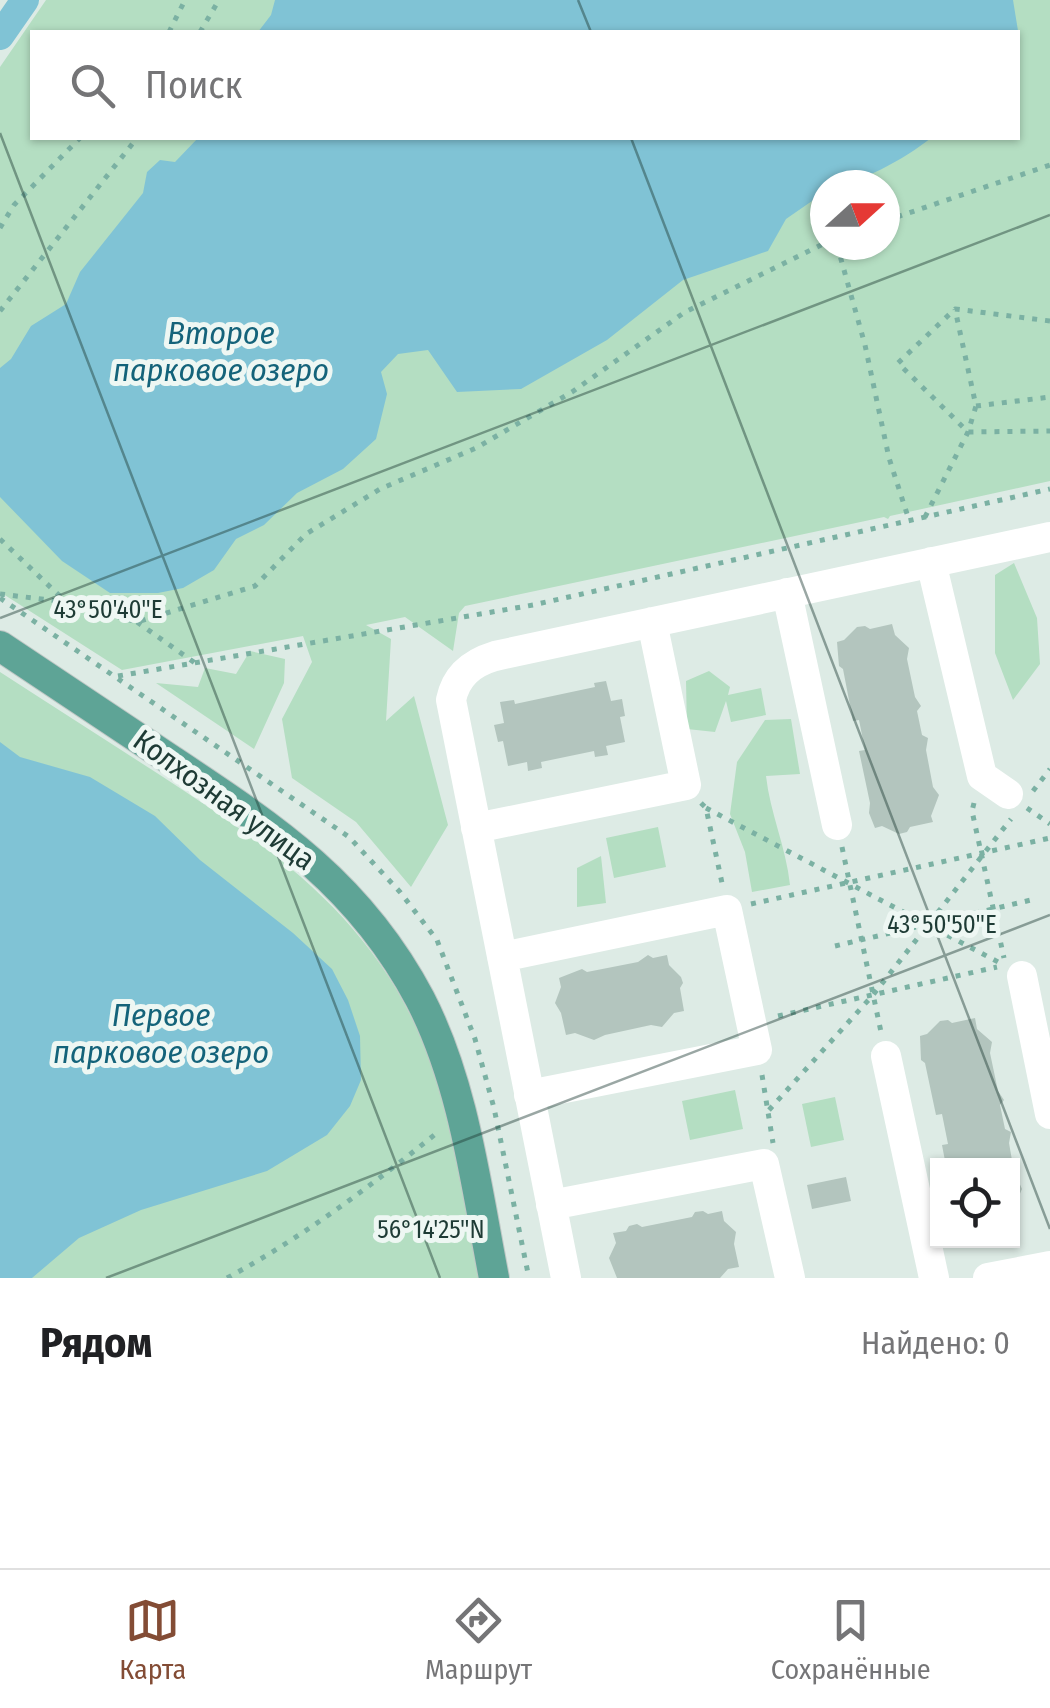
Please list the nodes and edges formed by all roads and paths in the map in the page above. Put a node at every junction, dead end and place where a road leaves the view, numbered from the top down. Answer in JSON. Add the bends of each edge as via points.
{"nodes":[{"id":1,"x":185,"y":0,"type":"edge"},
{"id":2,"x":219,"y":0,"type":"edge"},
{"id":3,"x":169,"y":30,"type":"edge"},
{"id":4,"x":201,"y":30,"type":"edge"},
{"id":5,"x":78,"y":140,"type":"edge"},
{"id":6,"x":135,"y":140,"type":"edge"},
{"id":7,"x":1050,"y":165,"type":"edge"},
{"id":8,"x":900,"y":216,"type":"edge"},
{"id":9,"x":0,"y":228,"type":"edge"},
{"id":10,"x":810,"y":250,"type":"edge"},
{"id":11,"x":841,"y":260,"type":"edge"},
{"id":12,"x":955,"y":309,"type":"junction"},
{"id":13,"x":0,"y":311,"type":"edge"},
{"id":14,"x":1050,"y":320,"type":"edge"},
{"id":15,"x":1050,"y":397,"type":"edge"},
{"id":16,"x":976,"y":406,"type":"junction"},
{"id":17,"x":1050,"y":431,"type":"edge"},
{"id":18,"x":968,"y":432,"type":"junction"},
{"id":19,"x":1050,"y":488,"type":"edge"},
{"id":20,"x":925,"y":517,"type":"junction"},
{"id":21,"x":909,"y":520,"type":"junction"},
{"id":22,"x":1050,"y":537,"type":"edge"},
{"id":23,"x":0,"y":539,"type":"edge"},
{"id":24,"x":931,"y":562,"type":"junction"},
{"id":25,"x":788,"y":593,"type":"junction"},
{"id":26,"x":0,"y":594,"type":"edge"},
{"id":27,"x":66,"y":602,"type":"junction"},
{"id":28,"x":137,"y":622,"type":"junction"},
{"id":29,"x":652,"y":622,"type":"junction"},
{"id":30,"x":0,"y":646,"type":"edge"},
{"id":31,"x":195,"y":663,"type":"junction"},
{"id":32,"x":118,"y":676,"type":"dead end"},
{"id":33,"x":1050,"y":770,"type":"edge"},
{"id":34,"x":696,"y":797,"type":"junction"},
{"id":35,"x":1018,"y":801,"type":"junction"},
{"id":36,"x":972,"y":811,"type":"dead end"},
{"id":37,"x":837,"y":825,"type":"joint"},
{"id":38,"x":476,"y":828,"type":"junction"},
{"id":39,"x":1050,"y":838,"type":"edge"},
{"id":40,"x":982,"y":854,"type":"junction"},
{"id":41,"x":849,"y":882,"type":"junction"},
{"id":42,"x":1031,"y":900,"type":"dead end"},
{"id":43,"x":995,"y":909,"type":"junction"},
{"id":44,"x":727,"y":910,"type":"junction"},
{"id":45,"x":929,"y":925,"type":"junction"},
{"id":46,"x":862,"y":940,"type":"junction"},
{"id":47,"x":835,"y":946,"type":"dead end"},
{"id":48,"x":502,"y":957,"type":"junction"},
{"id":49,"x":1014,"y":971,"type":"junction"},
{"id":50,"x":873,"y":995,"type":"junction"},
{"id":51,"x":754,"y":1036,"type":"junction"},
{"id":52,"x":886,"y":1056,"type":"joint"},
{"id":53,"x":530,"y":1095,"type":"junction"},
{"id":54,"x":770,"y":1110,"type":"junction"},
{"id":55,"x":460,"y":1114,"type":"junction"},
{"id":56,"x":1050,"y":1114,"type":"edge"},
{"id":57,"x":764,"y":1164,"type":"junction"},
{"id":58,"x":551,"y":1204,"type":"junction"},
{"id":59,"x":1050,"y":1266,"type":"edge"},
{"id":60,"x":227,"y":1278,"type":"edge"},
{"id":61,"x":494,"y":1278,"type":"edge"},
{"id":62,"x":566,"y":1278,"type":"edge"},
{"id":63,"x":790,"y":1278,"type":"edge"},
{"id":64,"x":934,"y":1278,"type":"edge"},
{"id":65,"x":988,"y":1278,"type":"edge"}],
"edges":[{"from":1,"to":3,"type":"path"},
{"from":2,"to":4,"type":"path"},
{"from":5,"to":9,"type":"path"},
{"from":6,"to":13,"type":"path"},
{"from":7,"to":8,"type":"path"},
{"from":10,"to":28,"type":"path","via":[[685,312],[572,392],[476,448],[350,507],[306,534],[256,586]]},
{"from":11,"to":21,"type":"path"},
{"from":12,"to":14,"type":"path"},
{"from":12,"to":16,"type":"path"},
{"from":12,"to":18,"type":"path","via":[[898,363]]},
{"from":15,"to":16,"type":"path"},
{"from":16,"to":18,"type":"path"},
{"from":17,"to":18,"type":"path"},
{"from":18,"to":20,"type":"path"},
{"from":19,"to":20,"type":"path"},
{"from":20,"to":21,"type":"path"},
{"from":21,"to":31,"type":"path","via":[[533,605]]},
{"from":22,"to":24,"type":"lane"},
{"from":23,"to":27,"type":"path"},
{"from":24,"to":25,"type":"lane"},
{"from":24,"to":35,"type":"lane","via":[[982,776]]},
{"from":25,"to":29,"type":"lane"},
{"from":25,"to":37,"type":"lane"},
{"from":26,"to":27,"type":"path"},
{"from":27,"to":28,"type":"path"},
{"from":28,"to":31,"type":"path"},
{"from":29,"to":34,"type":"lane"},
{"from":29,"to":38,"type":"lane","via":[[495,656],[465,671],[451,700]]},
{"from":30,"to":55,"type":"main road","name":"Колхозная улица","via":[[259,818],[353,900],[420,1001]]},
{"from":31,"to":32,"type":"path"},
{"from":33,"to":35,"type":"path"},
{"from":34,"to":38,"type":"lane"},
{"from":34,"to":41,"type":"path"},
{"from":34,"to":44,"type":"path"},
{"from":35,"to":40,"type":"path"},
{"from":36,"to":40,"type":"path"},
{"from":37,"to":41,"type":"path"},
{"from":38,"to":48,"type":"lane"},
{"from":39,"to":40,"type":"path"},
{"from":40,"to":41,"type":"path"},
{"from":40,"to":43,"type":"path"},
{"from":40,"to":45,"type":"path"},
{"from":41,"to":44,"type":"path"},
{"from":41,"to":45,"type":"path"},
{"from":41,"to":46,"type":"path"},
{"from":42,"to":43,"type":"path"},
{"from":43,"to":45,"type":"path"},
{"from":43,"to":49,"type":"path"},
{"from":44,"to":48,"type":"lane"},
{"from":44,"to":51,"type":"lane"},
{"from":45,"to":46,"type":"path"},
{"from":45,"to":49,"type":"path"},
{"from":45,"to":50,"type":"path"},
{"from":46,"to":47,"type":"path"},
{"from":46,"to":50,"type":"path"},
{"from":48,"to":53,"type":"lane"},
{"from":49,"to":50,"type":"path"},
{"from":49,"to":56,"type":"lane"},
{"from":50,"to":51,"type":"path"},
{"from":50,"to":52,"type":"path"},
{"from":50,"to":54,"type":"path"},
{"from":51,"to":53,"type":"lane"},
{"from":51,"to":54,"type":"path"},
{"from":52,"to":64,"type":"lane"},
{"from":53,"to":58,"type":"lane"},
{"from":54,"to":57,"type":"path","via":[[775,1139]]},
{"from":55,"to":60,"type":"path","via":[[356,1196]]},
{"from":55,"to":61,"type":"main road","name":"Колхозная улица"},
{"from":57,"to":58,"type":"lane"},
{"from":57,"to":63,"type":"lane"},
{"from":58,"to":62,"type":"lane"},
{"from":59,"to":65,"type":"lane"}]}
